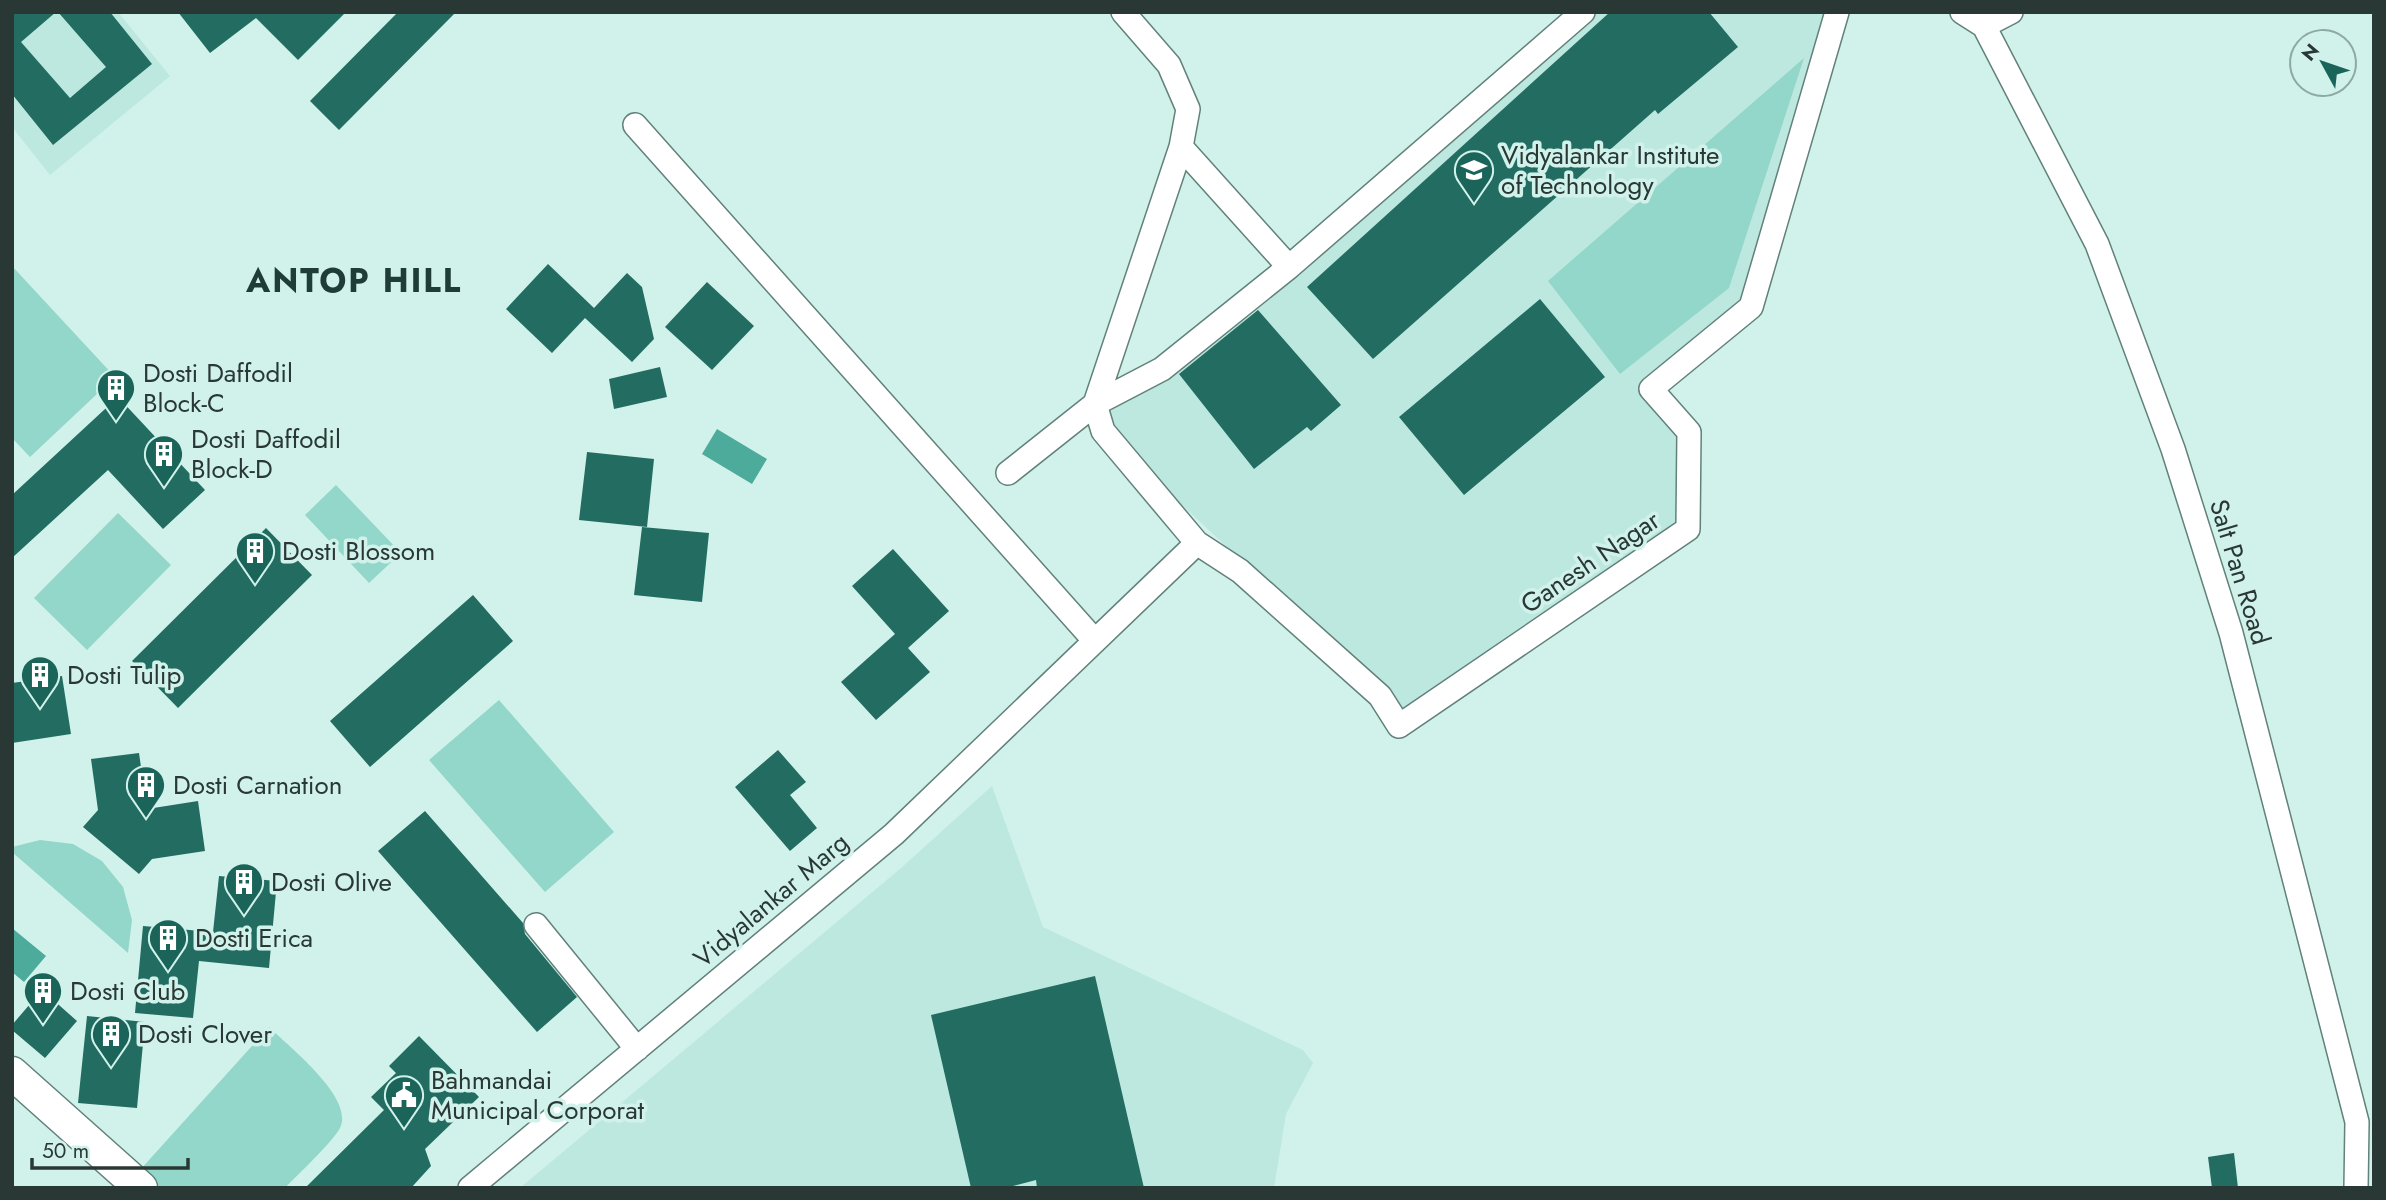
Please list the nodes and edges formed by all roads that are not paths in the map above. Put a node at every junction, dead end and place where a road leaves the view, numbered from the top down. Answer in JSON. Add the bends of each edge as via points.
{"nodes":[{"id":1,"x":1123,"y":12,"type":"edge"},
{"id":2,"x":1583,"y":12,"type":"edge"},
{"id":3,"x":1837,"y":12,"type":"edge"},
{"id":4,"x":1962,"y":12,"type":"edge"},
{"id":5,"x":2011,"y":12,"type":"edge"},
{"id":6,"x":1984,"y":26,"type":"junction"},
{"id":7,"x":635,"y":125,"type":"dead end"},
{"id":8,"x":1181,"y":147,"type":"junction"},
{"id":9,"x":1289,"y":267,"type":"junction"},
{"id":10,"x":1095,"y":404,"type":"junction"},
{"id":11,"x":1008,"y":473,"type":"dead end"},
{"id":12,"x":1197,"y":543,"type":"junction"},
{"id":13,"x":1095,"y":641,"type":"junction"},
{"id":14,"x":536,"y":925,"type":"dead end"},
{"id":15,"x":637,"y":1049,"type":"junction"},
{"id":16,"x":12,"y":1073,"type":"edge"},
{"id":17,"x":141,"y":1188,"type":"edge"},
{"id":18,"x":470,"y":1188,"type":"edge"},
{"id":19,"x":2356,"y":1188,"type":"edge"}],
"edges":[{"from":1,"to":8,"type":"street","via":[[1169,65],[1188,109]]},
{"from":2,"to":9,"type":"street"},
{"from":3,"to":12,"type":"street","name":"Ganesh Nagar","via":[[1751,307],[1651,388],[1689,432],[1689,529],[1399,726],[1380,696],[1240,571]]},
{"from":4,"to":6,"type":"street"},
{"from":5,"to":6,"type":"street"},
{"from":6,"to":19,"type":"street","name":"Salt Pan Road","via":[[2097,244],[2174,449],[2231,633],[2354,1109]]},
{"from":7,"to":13,"type":"street"},
{"from":8,"to":9,"type":"street"},
{"from":8,"to":10,"type":"street"},
{"from":9,"to":10,"type":"street","via":[[1162,369]]},
{"from":10,"to":11,"type":"street"},
{"from":10,"to":12,"type":"street","via":[[1103,431]]},
{"from":12,"to":13,"type":"street","name":"Vidyalankar Marg"},
{"from":13,"to":15,"type":"street","name":"Vidyalankar Marg","via":[[894,834]]},
{"from":14,"to":15,"type":"street"},
{"from":15,"to":18,"type":"street","name":"Vidyalankar Marg"},
{"from":16,"to":17,"type":"main road"}]}
